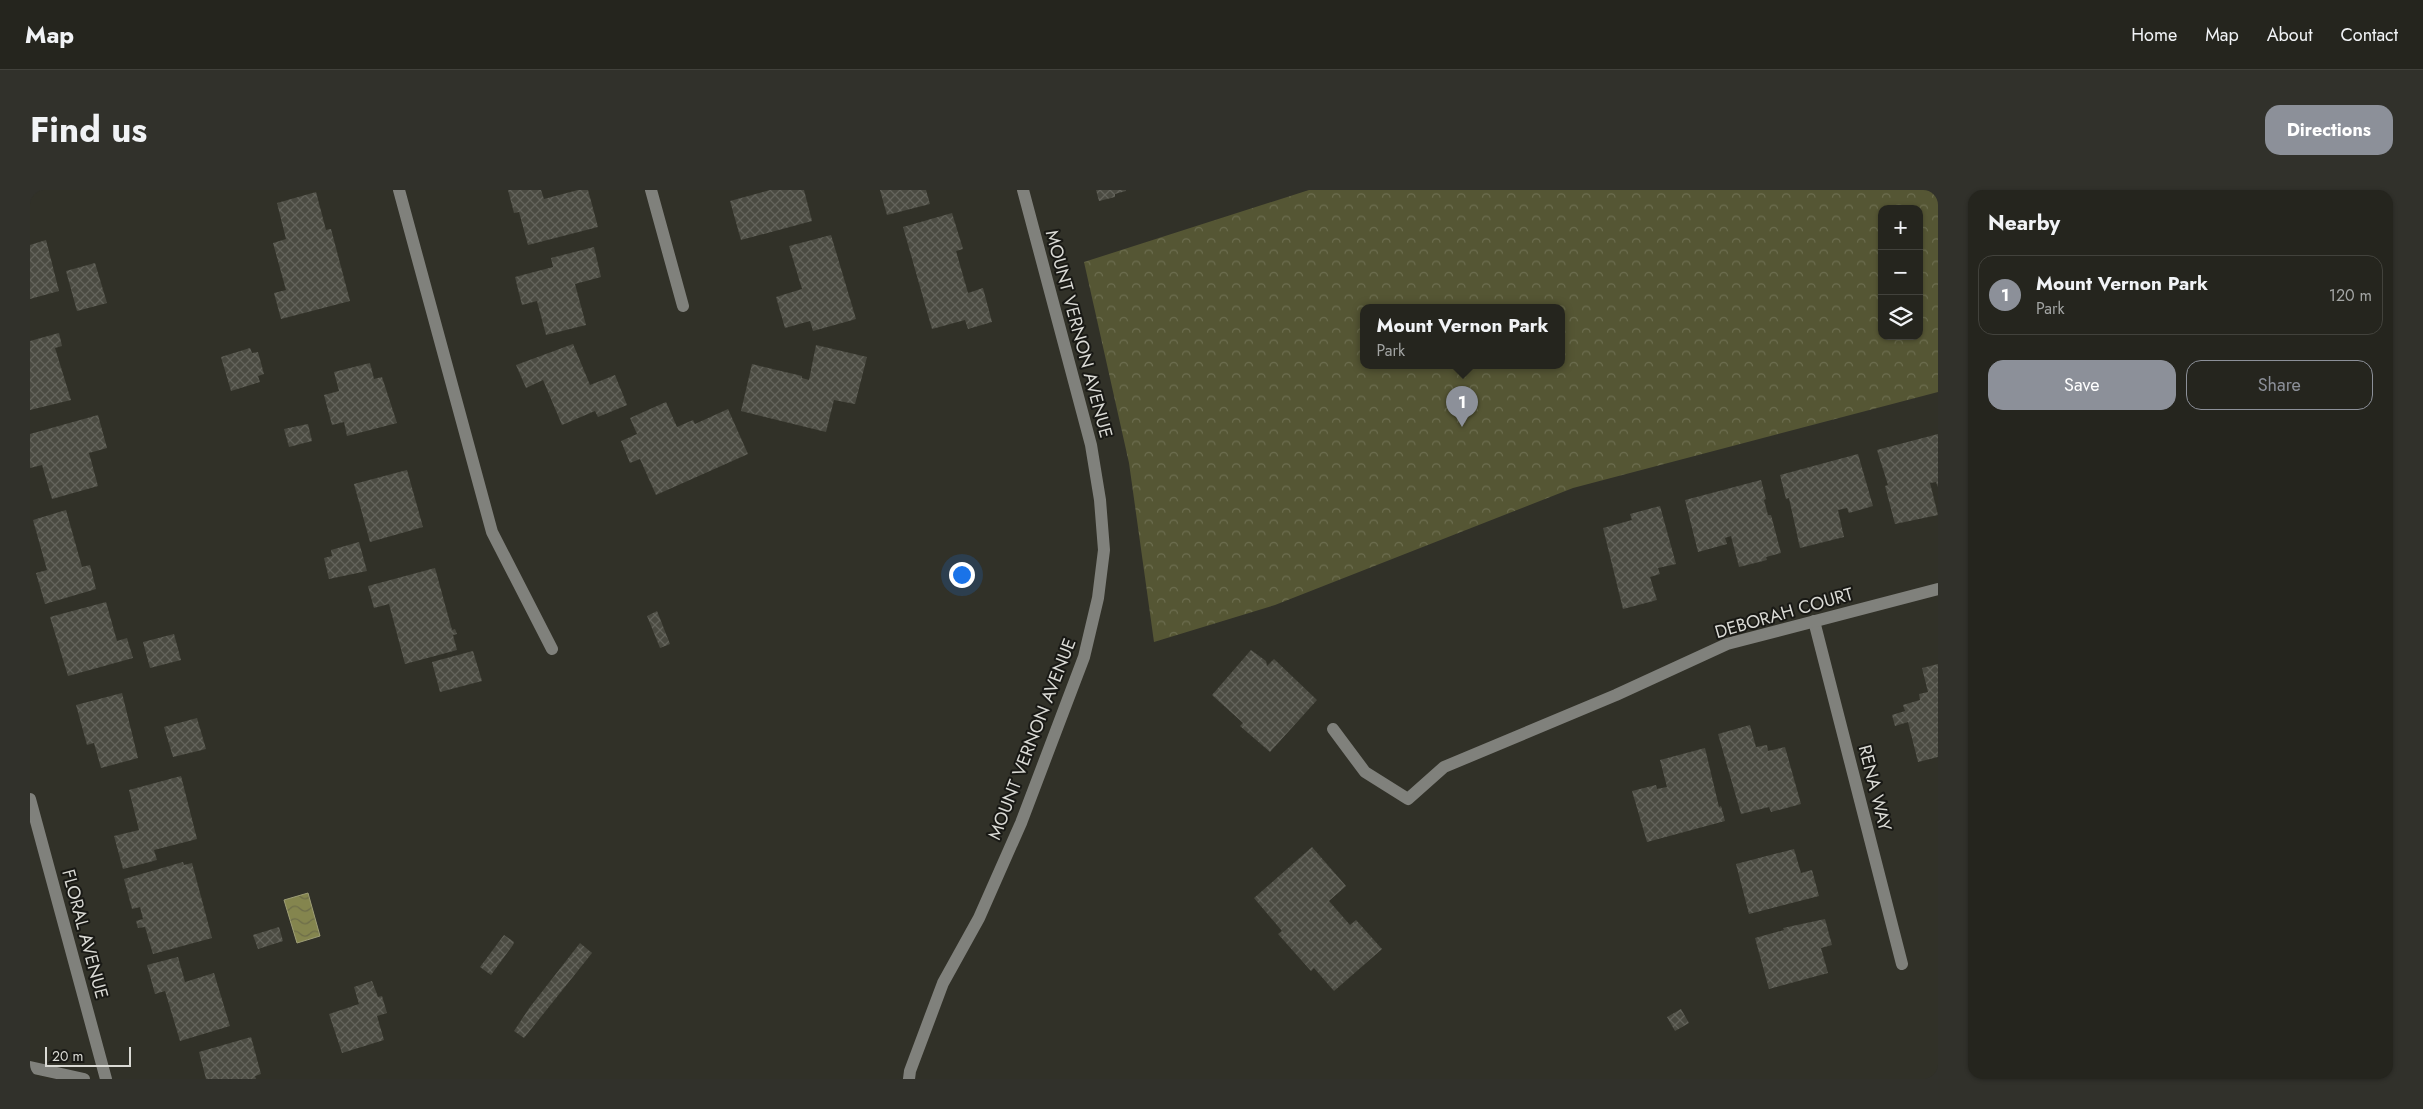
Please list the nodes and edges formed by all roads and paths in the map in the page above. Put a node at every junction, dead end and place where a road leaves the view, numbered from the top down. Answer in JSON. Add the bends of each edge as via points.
{"nodes":[{"id":1,"x":399,"y":190,"type":"edge"},
{"id":2,"x":652,"y":190,"type":"edge"},
{"id":3,"x":1023,"y":190,"type":"edge"},
{"id":4,"x":683,"y":306,"type":"dead end"},
{"id":5,"x":1938,"y":589,"type":"edge"},
{"id":6,"x":1814,"y":621,"type":"junction"},
{"id":7,"x":552,"y":649,"type":"dead end"},
{"id":8,"x":1333,"y":729,"type":"dead end"},
{"id":9,"x":30,"y":799,"type":"edge"},
{"id":10,"x":1902,"y":964,"type":"dead end"},
{"id":11,"x":30,"y":1067,"type":"edge"},
{"id":12,"x":84,"y":1079,"type":"edge"},
{"id":13,"x":106,"y":1079,"type":"edge"},
{"id":14,"x":909,"y":1079,"type":"edge"}],
"edges":[{"from":1,"to":7,"type":"street","via":[[492,532]]},
{"from":2,"to":4,"type":"street"},
{"from":3,"to":14,"type":"street","name":"MOUNT VERNON AVENUE","via":[[1091,445],[1104,550],[1098,598],[1084,657],[1021,822],[979,918],[943,983]]},
{"from":5,"to":6,"type":"street","name":"DEBORAH COURT"},
{"from":6,"to":8,"type":"street","name":"DEBORAH COURT","via":[[1727,644],[1616,695],[1444,767],[1408,799],[1365,772]]},
{"from":6,"to":10,"type":"street","name":"RENA WAY"},
{"from":9,"to":13,"type":"street","name":"FLORAL AVENUE"},
{"from":11,"to":12,"type":"street"}]}
